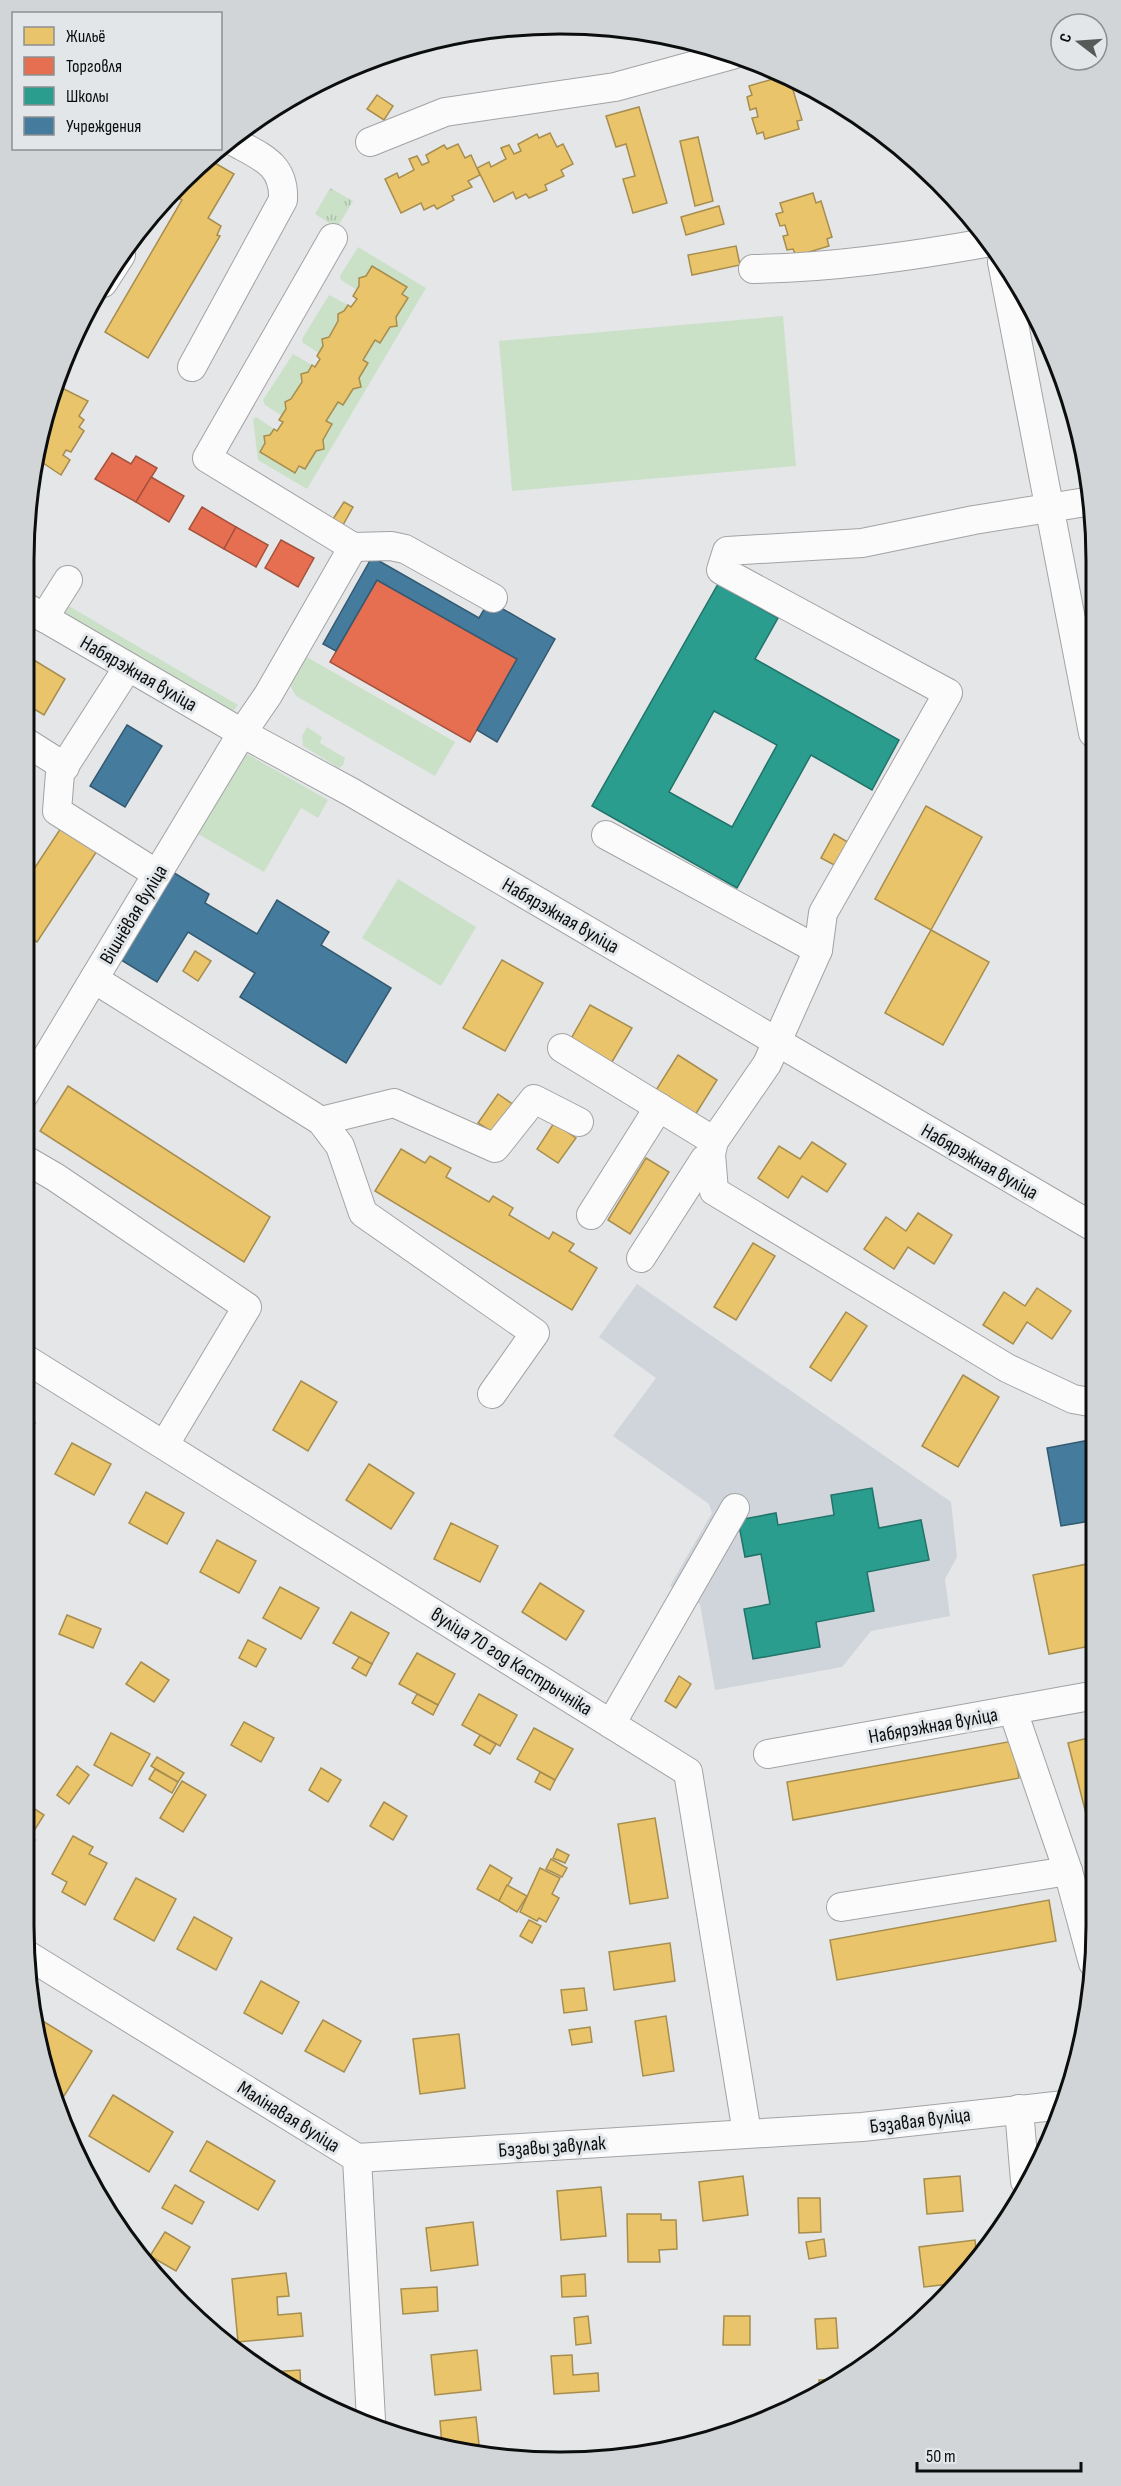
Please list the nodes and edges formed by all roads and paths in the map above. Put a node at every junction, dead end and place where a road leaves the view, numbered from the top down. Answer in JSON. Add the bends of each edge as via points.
{"nodes":[{"id":1,"x":719,"y":59,"type":"edge"},
{"id":2,"x":370,"y":142,"type":"dead end"},
{"id":3,"x":238,"y":144,"type":"edge"},
{"id":4,"x":333,"y":238,"type":"dead end"},
{"id":5,"x":981,"y":244,"type":"edge"},
{"id":6,"x":753,"y":269,"type":"dead end"},
{"id":7,"x":1006,"y":281,"type":"edge"},
{"id":8,"x":192,"y":367,"type":"dead end"},
{"id":9,"x":1083,"y":503,"type":"edge"},
{"id":10,"x":1050,"y":508,"type":"junction"},
{"id":11,"x":353,"y":547,"type":"junction"},
{"id":12,"x":68,"y":580,"type":"dead end"},
{"id":13,"x":493,"y":598,"type":"dead end"},
{"id":14,"x":34,"y":612,"type":"edge"},
{"id":15,"x":128,"y":667,"type":"junction"},
{"id":16,"x":1086,"y":696,"type":"edge"},
{"id":17,"x":242,"y":733,"type":"junction"},
{"id":18,"x":34,"y":747,"type":"edge"},
{"id":19,"x":65,"y":767,"type":"junction"},
{"id":20,"x":606,"y":835,"type":"dead end"},
{"id":21,"x":157,"y":874,"type":"junction"},
{"id":22,"x":818,"y":950,"type":"junction"},
{"id":23,"x":94,"y":979,"type":"junction"},
{"id":24,"x":777,"y":1043,"type":"junction"},
{"id":25,"x":562,"y":1048,"type":"dead end"},
{"id":26,"x":34,"y":1078,"type":"edge"},
{"id":27,"x":659,"y":1107,"type":"junction"},
{"id":28,"x":321,"y":1121,"type":"junction"},
{"id":29,"x":579,"y":1122,"type":"dead end"},
{"id":30,"x":712,"y":1147,"type":"junction"},
{"id":31,"x":34,"y":1166,"type":"edge"},
{"id":32,"x":591,"y":1215,"type":"dead end"},
{"id":33,"x":1086,"y":1223,"type":"edge"},
{"id":34,"x":641,"y":1258,"type":"dead end"},
{"id":35,"x":34,"y":1364,"type":"edge"},
{"id":36,"x":492,"y":1394,"type":"dead end"},
{"id":37,"x":1086,"y":1401,"type":"edge"},
{"id":38,"x":165,"y":1444,"type":"junction"},
{"id":39,"x":735,"y":1508,"type":"dead end"},
{"id":40,"x":1086,"y":1697,"type":"edge"},
{"id":41,"x":1013,"y":1711,"type":"junction"},
{"id":42,"x":611,"y":1724,"type":"junction"},
{"id":43,"x":768,"y":1754,"type":"dead end"},
{"id":44,"x":1068,"y":1871,"type":"junction"},
{"id":45,"x":841,"y":1907,"type":"dead end"},
{"id":46,"x":1086,"y":1936,"type":"edge"},
{"id":47,"x":36,"y":1960,"type":"edge"},
{"id":48,"x":1055,"y":2106,"type":"edge"},
{"id":49,"x":1019,"y":2109,"type":"junction"},
{"id":50,"x":747,"y":2133,"type":"junction"},
{"id":51,"x":357,"y":2158,"type":"junction"},
{"id":52,"x":1024,"y":2172,"type":"edge"},
{"id":53,"x":371,"y":2416,"type":"edge"}],
"edges":[{"from":1,"to":2,"type":"street","via":[[615,87],[446,112]]},
{"from":3,"to":8,"type":"street","via":[[272,164],[284,184],[283,201]]},
{"from":4,"to":11,"type":"street","via":[[207,458]]},
{"from":5,"to":6,"type":"street","via":[[790,268]]},
{"from":7,"to":10,"type":"street"},
{"from":9,"to":10,"type":"street"},
{"from":10,"to":16,"type":"street"},
{"from":10,"to":22,"type":"street","via":[[862,543],[727,551],[721,570],[948,693],[823,913]]},
{"from":11,"to":13,"type":"street","via":[[405,549]]},
{"from":11,"to":17,"type":"street","name":"Вішнёвая вуліца"},
{"from":12,"to":14,"type":"street"},
{"from":14,"to":15,"type":"street","name":"Набярэжная вуліца"},
{"from":15,"to":17,"type":"street","name":"Набярэжная вуліца"},
{"from":15,"to":19,"type":"street"},
{"from":17,"to":21,"type":"street","name":"Вішнёвая вуліца"},
{"from":17,"to":24,"type":"street","name":"Набярэжная вуліца","via":[[351,792]]},
{"from":18,"to":19,"type":"street"},
{"from":19,"to":21,"type":"street","via":[[60,773],[57,811]]},
{"from":20,"to":22,"type":"street"},
{"from":21,"to":23,"type":"street","name":"Вішнёвая вуліца"},
{"from":22,"to":24,"type":"street"},
{"from":23,"to":26,"type":"street","name":"Вішнёвая вуліца"},
{"from":23,"to":28,"type":"street"},
{"from":24,"to":30,"type":"street"},
{"from":24,"to":33,"type":"street","name":"Набярэжная вуліца"},
{"from":25,"to":27,"type":"street"},
{"from":27,"to":30,"type":"street"},
{"from":27,"to":32,"type":"street"},
{"from":28,"to":29,"type":"street","via":[[394,1103],[495,1148],[534,1099]]},
{"from":28,"to":36,"type":"street","via":[[340,1146],[363,1213],[535,1333]]},
{"from":30,"to":34,"type":"street"},
{"from":30,"to":37,"type":"street","via":[[714,1191],[1007,1368]]},
{"from":31,"to":38,"type":"street","via":[[247,1307]]},
{"from":35,"to":38,"type":"street","name":"вуліца 70 год Кастрычніка"},
{"from":38,"to":42,"type":"street","name":"вуліца 70 год Кастрычніка"},
{"from":39,"to":42,"type":"street"},
{"from":40,"to":41,"type":"street","name":"Набярэжная вуліца"},
{"from":41,"to":43,"type":"street","name":"Набярэжная вуліца"},
{"from":41,"to":44,"type":"street"},
{"from":42,"to":50,"type":"street","name":"вуліца 70 год Кастрычніка","via":[[688,1772]]},
{"from":44,"to":45,"type":"street"},
{"from":44,"to":46,"type":"street"},
{"from":47,"to":51,"type":"street","name":"Малінавая вуліца"},
{"from":48,"to":49,"type":"street","name":"Бэзавая вуліца"},
{"from":49,"to":50,"type":"street","name":"Бэзавая вуліца","via":[[862,2127]]},
{"from":49,"to":52,"type":"street"},
{"from":50,"to":51,"type":"street","name":"Бэзавы завулак"},
{"from":51,"to":53,"type":"street","name":"Малінавая вуліца"}]}
